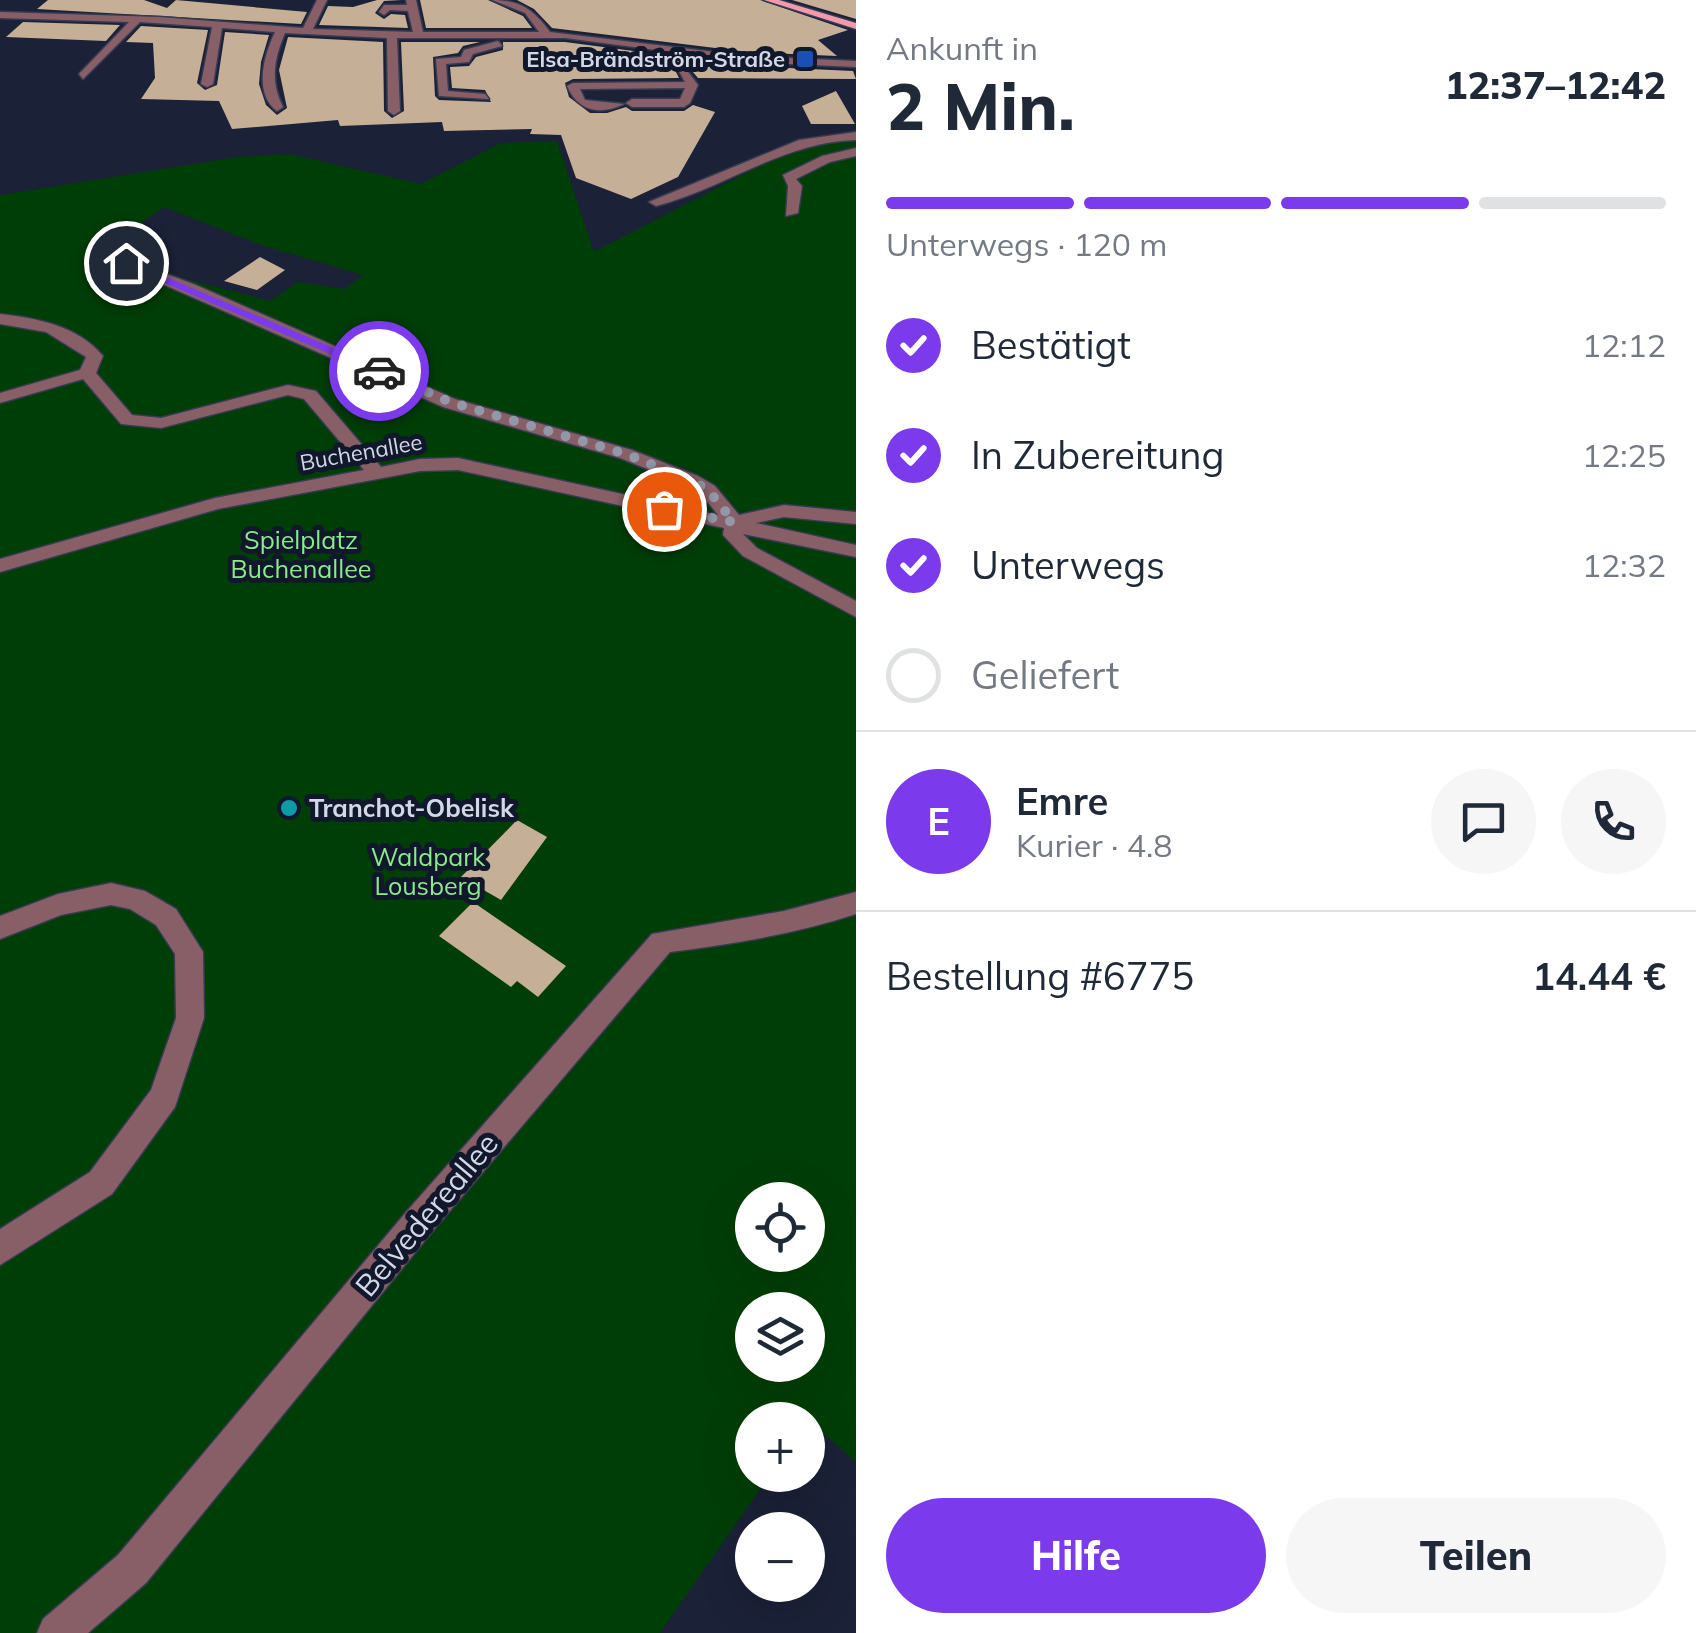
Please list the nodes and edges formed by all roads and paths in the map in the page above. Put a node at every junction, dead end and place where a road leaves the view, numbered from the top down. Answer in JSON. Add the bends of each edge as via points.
{"nodes":[{"id":1,"x":322,"y":0,"type":"edge"},
{"id":2,"x":497,"y":0,"type":"edge"},
{"id":3,"x":769,"y":0,"type":"edge"},
{"id":4,"x":796,"y":0,"type":"edge"},
{"id":5,"x":412,"y":4,"type":"edge"},
{"id":6,"x":384,"y":12,"type":"dead end"},
{"id":7,"x":0,"y":15,"type":"edge"},
{"id":8,"x":138,"y":18,"type":"junction"},
{"id":9,"x":856,"y":18,"type":"edge"},
{"id":10,"x":218,"y":24,"type":"junction"},
{"id":11,"x":856,"y":26,"type":"edge"},
{"id":12,"x":282,"y":30,"type":"junction"},
{"id":13,"x":306,"y":32,"type":"junction"},
{"id":14,"x":511,"y":34,"type":"junction"},
{"id":15,"x":546,"y":34,"type":"junction"},
{"id":16,"x":388,"y":36,"type":"junction"},
{"id":17,"x":419,"y":36,"type":"junction"},
{"id":18,"x":674,"y":49,"type":"junction"},
{"id":19,"x":856,"y":64,"type":"edge"},
{"id":20,"x":83,"y":76,"type":"dead end"},
{"id":21,"x":379,"y":81,"type":"dead end"},
{"id":22,"x":208,"y":84,"type":"dead end"},
{"id":23,"x":692,"y":85,"type":"junction"},
{"id":24,"x":485,"y":97,"type":"dead end"},
{"id":25,"x":632,"y":103,"type":"dead end"},
{"id":26,"x":618,"y":104,"type":"dead end"},
{"id":27,"x":277,"y":107,"type":"dead end"},
{"id":28,"x":394,"y":111,"type":"dead end"},
{"id":29,"x":856,"y":136,"type":"edge"},
{"id":30,"x":856,"y":152,"type":"edge"},
{"id":31,"x":656,"y":202,"type":"dead end"},
{"id":32,"x":792,"y":212,"type":"dead end"},
{"id":33,"x":126,"y":263,"type":"dead end"},
{"id":34,"x":0,"y":318,"type":"edge"},
{"id":35,"x":87,"y":373,"type":"junction"},
{"id":36,"x":0,"y":398,"type":"edge"},
{"id":37,"x":376,"y":473,"type":"junction"},
{"id":38,"x":856,"y":518,"type":"edge"},
{"id":39,"x":734,"y":522,"type":"junction"},
{"id":40,"x":856,"y":550,"type":"edge"},
{"id":41,"x":0,"y":566,"type":"edge"},
{"id":42,"x":856,"y":610,"type":"edge"},
{"id":43,"x":856,"y":903,"type":"edge"},
{"id":44,"x":0,"y":928,"type":"edge"},
{"id":45,"x":0,"y":1248,"type":"edge"},
{"id":46,"x":57,"y":1633,"type":"edge"}],
"edges":[{"from":1,"to":13,"type":"street"},
{"from":2,"to":15,"type":"street","via":[[529,11]]},
{"from":3,"to":11,"type":"main road"},
{"from":4,"to":9,"type":"main road"},
{"from":5,"to":6,"type":"street"},
{"from":5,"to":17,"type":"street"},
{"from":7,"to":8,"type":"street"},
{"from":8,"to":10,"type":"street"},
{"from":8,"to":20,"type":"street"},
{"from":10,"to":12,"type":"street"},
{"from":10,"to":22,"type":"street"},
{"from":12,"to":13,"type":"street"},
{"from":12,"to":27,"type":"street","via":[[266,86]]},
{"from":13,"to":16,"type":"street"},
{"from":14,"to":15,"type":"street"},
{"from":14,"to":17,"type":"street"},
{"from":14,"to":24,"type":"street","via":[[468,52],[465,60],[440,60],[443,94]]},
{"from":15,"to":18,"type":"street"},
{"from":16,"to":17,"type":"street"},
{"from":16,"to":21,"type":"street"},
{"from":16,"to":28,"type":"street"},
{"from":18,"to":19,"type":"street"},
{"from":18,"to":23,"type":"street"},
{"from":23,"to":25,"type":"street","via":[[684,103]]},
{"from":23,"to":26,"type":"street","via":[[573,86],[581,104]]},
{"from":29,"to":31,"type":"street","via":[[793,143]]},
{"from":30,"to":32,"type":"street","via":[[788,178],[795,186]]},
{"from":33,"to":39,"type":"street","via":[[450,402],[690,480],[708,490]]},
{"from":34,"to":35,"type":"street","via":[[81,341],[95,356]]},
{"from":35,"to":36,"type":"street"},
{"from":35,"to":37,"type":"street","via":[[127,420],[161,423],[269,392],[310,394]]},
{"from":37,"to":39,"type":"street","name":"Buchenallee","via":[[458,464]]},
{"from":37,"to":41,"type":"street","name":"Buchenallee","via":[[215,504]]},
{"from":38,"to":39,"type":"street","via":[[784,511]]},
{"from":39,"to":40,"type":"street","name":"Buchenallee"},
{"from":39,"to":42,"type":"street","via":[[733,535],[750,552]]},
{"from":43,"to":46,"type":"street","name":"Belvedereallee","via":[[801,920],[662,942],[132,1569]]},
{"from":44,"to":45,"type":"street","via":[[58,905],[110,894],[136,899],[166,918],[189,952],[190,1018],[164,1097],[100,1182]]}]}
